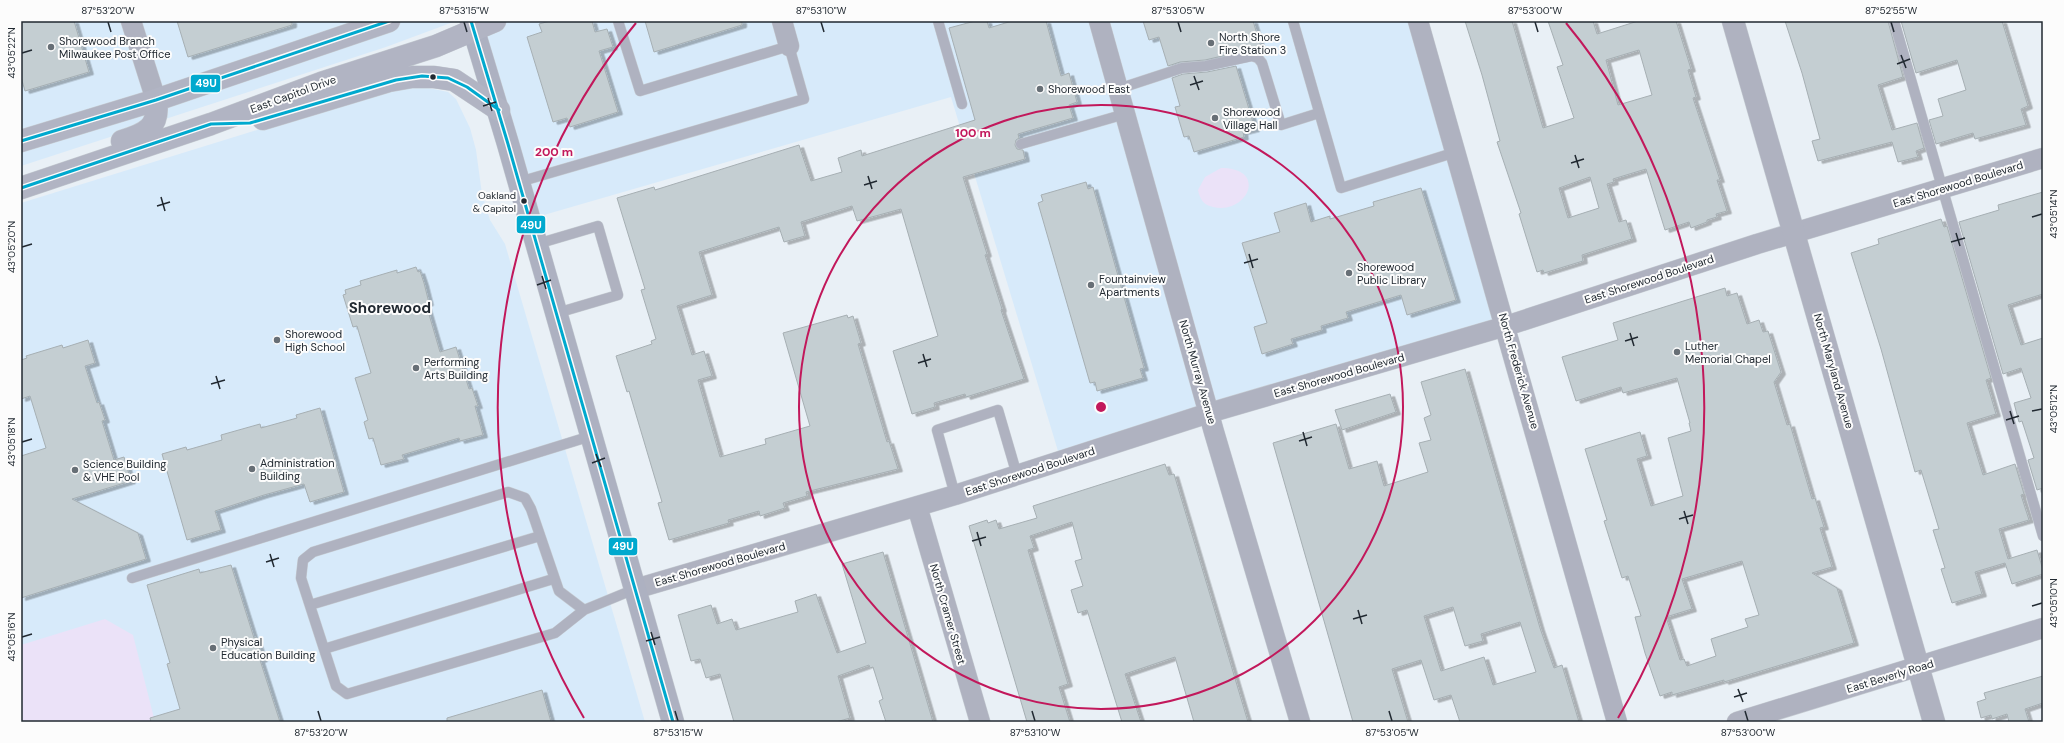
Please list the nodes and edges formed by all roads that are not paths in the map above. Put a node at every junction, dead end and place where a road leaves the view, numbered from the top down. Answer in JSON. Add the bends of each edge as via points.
{"nodes":[{"id":1,"x":131,"y":21,"type":"edge"},
{"id":2,"x":389,"y":21,"type":"edge"},
{"id":3,"x":495,"y":21,"type":"edge"},
{"id":4,"x":618,"y":21,"type":"edge"},
{"id":5,"x":782,"y":21,"type":"edge"},
{"id":6,"x":938,"y":21,"type":"edge"},
{"id":7,"x":1099,"y":21,"type":"edge"},
{"id":8,"x":1293,"y":21,"type":"edge"},
{"id":9,"x":1418,"y":21,"type":"edge"},
{"id":10,"x":1733,"y":21,"type":"edge"},
{"id":11,"x":1894,"y":21,"type":"edge"},
{"id":12,"x":473,"y":26,"type":"edge"},
{"id":13,"x":789,"y":46,"type":"junction"},
{"id":14,"x":1118,"y":89,"type":"junction"},
{"id":15,"x":156,"y":100,"type":"junction"},
{"id":16,"x":962,"y":104,"type":"dead end"},
{"id":17,"x":499,"y":110,"type":"junction"},
{"id":18,"x":1320,"y":113,"type":"junction"},
{"id":19,"x":1124,"y":114,"type":"junction"},
{"id":20,"x":211,"y":124,"type":"junction"},
{"id":21,"x":21,"y":141,"type":"edge"},
{"id":22,"x":1021,"y":144,"type":"dead end"},
{"id":23,"x":1456,"y":152,"type":"junction"},
{"id":24,"x":2043,"y":158,"type":"edge"},
{"id":25,"x":21,"y":176,"type":"edge"},
{"id":26,"x":519,"y":182,"type":"junction"},
{"id":27,"x":21,"y":188,"type":"edge"},
{"id":28,"x":1942,"y":188,"type":"junction"},
{"id":29,"x":1794,"y":233,"type":"junction"},
{"id":30,"x":537,"y":244,"type":"junction"},
{"id":31,"x":556,"y":313,"type":"junction"},
{"id":32,"x":1506,"y":326,"type":"junction"},
{"id":33,"x":1209,"y":413,"type":"junction"},
{"id":34,"x":591,"y":436,"type":"junction"},
{"id":35,"x":1016,"y":475,"type":"junction"},
{"id":36,"x":955,"y":495,"type":"junction"},
{"id":37,"x":917,"y":506,"type":"junction"},
{"id":38,"x":540,"y":536,"type":"junction"},
{"id":39,"x":2043,"y":536,"type":"edge"},
{"id":40,"x":132,"y":578,"type":"dead end"},
{"id":41,"x":553,"y":579,"type":"junction"},
{"id":42,"x":635,"y":589,"type":"junction"},
{"id":43,"x":310,"y":605,"type":"junction"},
{"id":44,"x":584,"y":610,"type":"junction"},
{"id":45,"x":2043,"y":628,"type":"edge"},
{"id":46,"x":324,"y":649,"type":"junction"},
{"id":47,"x":1918,"y":668,"type":"junction"},
{"id":48,"x":672,"y":722,"type":"edge"},
{"id":49,"x":980,"y":722,"type":"edge"},
{"id":50,"x":1300,"y":722,"type":"edge"},
{"id":51,"x":1617,"y":722,"type":"edge"},
{"id":52,"x":1737,"y":722,"type":"edge"},
{"id":53,"x":1934,"y":722,"type":"edge"}],
"edges":[{"from":1,"to":15,"type":"street"},
{"from":2,"to":15,"type":"main road"},
{"from":3,"to":12,"type":"main road","name":"East Capitol Drive"},
{"from":4,"to":13,"type":"lane","via":[[640,91]]},
{"from":5,"to":13,"type":"street"},
{"from":6,"to":16,"type":"lane"},
{"from":7,"to":14,"type":"street","name":"North Murray Avenue"},
{"from":8,"to":18,"type":"lane"},
{"from":9,"to":23,"type":"street","name":"North Frederick Avenue"},
{"from":10,"to":29,"type":"street","name":"North Maryland Avenue"},
{"from":11,"to":28,"type":"lane"},
{"from":12,"to":17,"type":"main road"},
{"from":12,"to":20,"type":"main road","name":"East Capitol Drive","via":[[436,46],[321,83]]},
{"from":13,"to":26,"type":"lane","via":[[804,99]]},
{"from":14,"to":18,"type":"lane","via":[[1182,68],[1206,66],[1252,56],[1262,63],[1281,125]]},
{"from":14,"to":19,"type":"street","name":"North Murray Avenue"},
{"from":15,"to":21,"type":"main road"},
{"from":15,"to":25,"type":"main road","via":[[156,119],[151,128],[142,134]]},
{"from":17,"to":20,"type":"main road","via":[[454,80],[412,77],[389,81],[250,123]]},
{"from":17,"to":26,"type":"main road"},
{"from":18,"to":23,"type":"lane","via":[[1341,188]]},
{"from":19,"to":22,"type":"lane"},
{"from":19,"to":33,"type":"street","name":"North Murray Avenue"},
{"from":20,"to":27,"type":"main road","name":"East Capitol Drive"},
{"from":23,"to":32,"type":"street","name":"North Frederick Avenue"},
{"from":24,"to":28,"type":"street","name":"East Shorewood Boulevard"},
{"from":26,"to":30,"type":"main road"},
{"from":28,"to":29,"type":"street","name":"East Shorewood Boulevard"},
{"from":28,"to":39,"type":"lane"},
{"from":29,"to":32,"type":"street","name":"East Shorewood Boulevard"},
{"from":29,"to":47,"type":"street","name":"North Maryland Avenue"},
{"from":30,"to":31,"type":"main road"},
{"from":30,"to":31,"type":"lane","via":[[598,226],[618,295]]},
{"from":31,"to":34,"type":"main road"},
{"from":32,"to":33,"type":"street","name":"East Shorewood Boulevard"},
{"from":32,"to":51,"type":"street","name":"North Frederick Avenue"},
{"from":33,"to":35,"type":"street","name":"East Shorewood Boulevard"},
{"from":33,"to":50,"type":"street","name":"North Murray Avenue"},
{"from":34,"to":40,"type":"lane"},
{"from":34,"to":42,"type":"main road"},
{"from":35,"to":36,"type":"street","name":"East Shorewood Boulevard"},
{"from":35,"to":36,"type":"lane","via":[[998,410],[937,430]]},
{"from":36,"to":37,"type":"street","name":"East Shorewood Boulevard"},
{"from":37,"to":42,"type":"street","name":"East Shorewood Boulevard"},
{"from":37,"to":49,"type":"street","name":"North Cramer Street"},
{"from":38,"to":41,"type":"lane"},
{"from":38,"to":43,"type":"lane"},
{"from":38,"to":43,"type":"lane","via":[[525,498],[508,492],[313,552],[303,560],[301,578]]},
{"from":41,"to":44,"type":"lane","via":[[559,591]]},
{"from":41,"to":46,"type":"lane"},
{"from":42,"to":44,"type":"lane"},
{"from":42,"to":48,"type":"main road"},
{"from":43,"to":46,"type":"lane"},
{"from":44,"to":46,"type":"lane","via":[[555,633],[347,694],[336,686]]},
{"from":45,"to":47,"type":"street","name":"East Beverly Road"},
{"from":47,"to":52,"type":"street","name":"East Beverly Road"},
{"from":47,"to":53,"type":"street","name":"North Maryland Avenue"}]}
